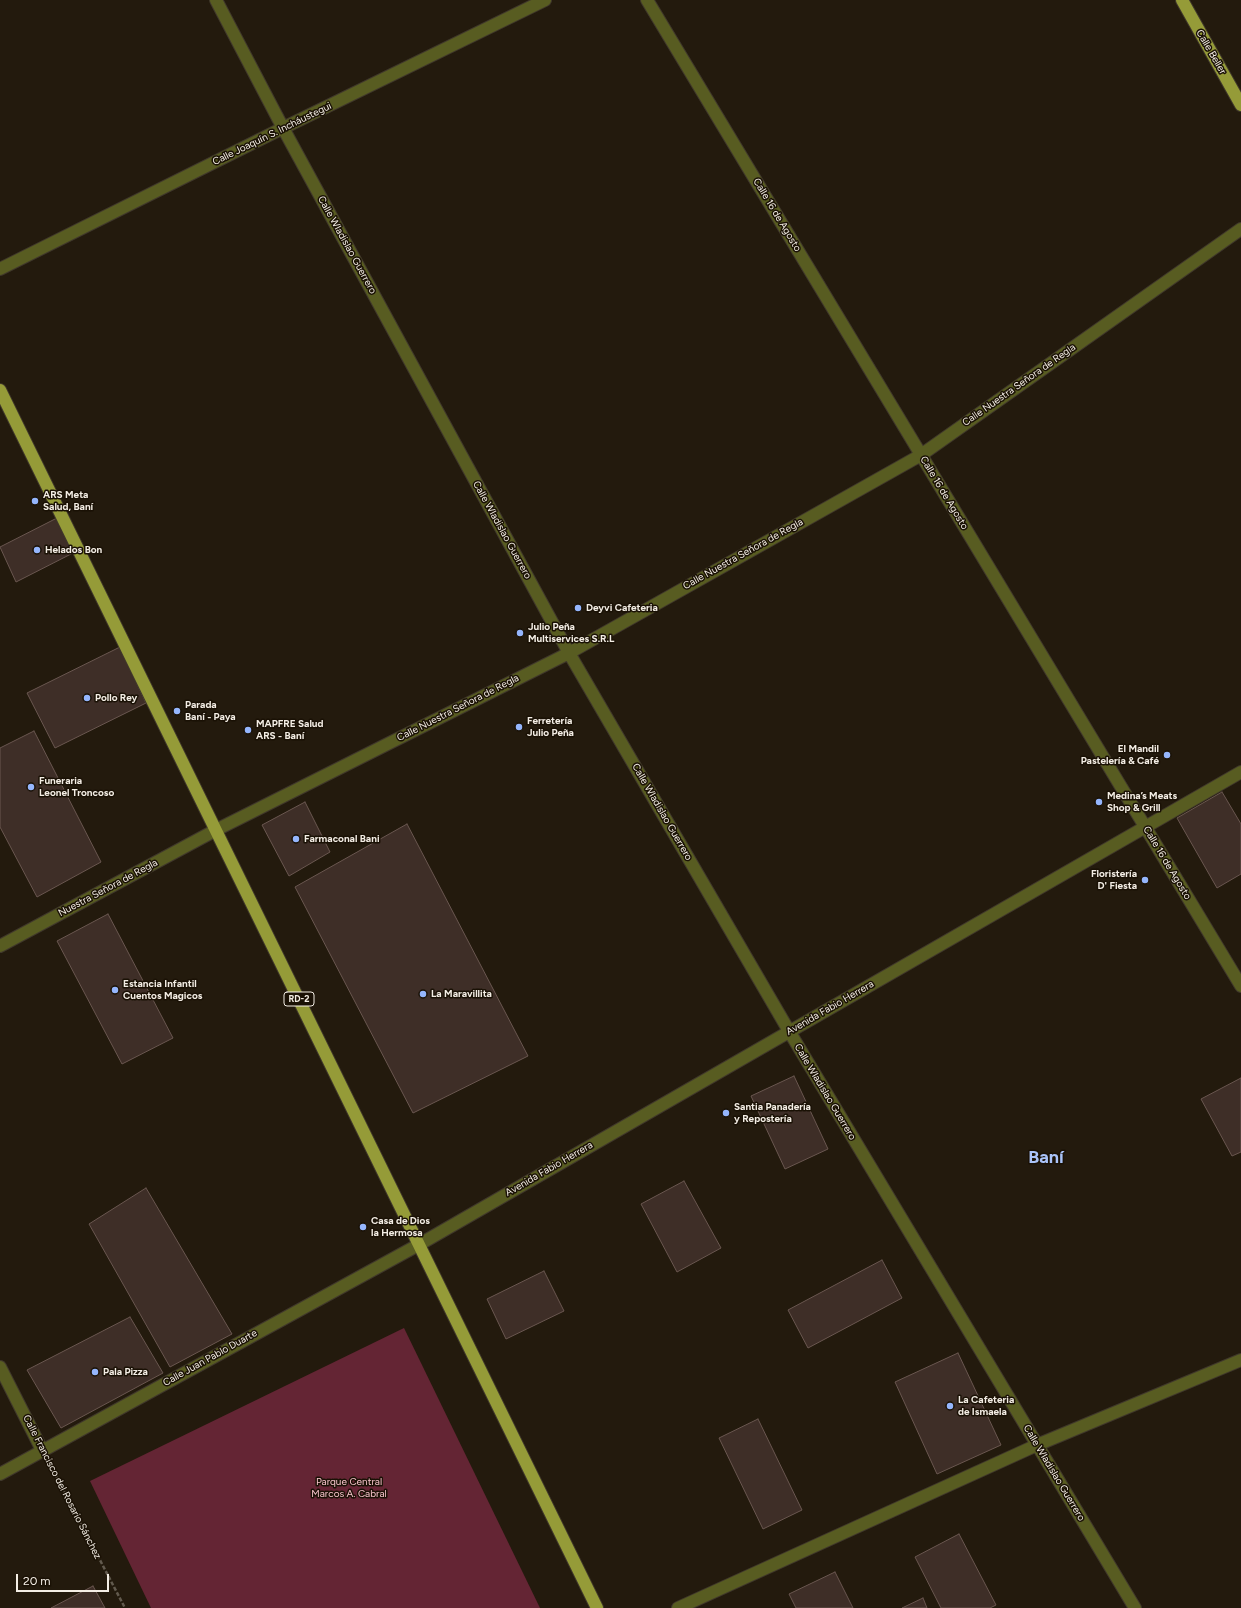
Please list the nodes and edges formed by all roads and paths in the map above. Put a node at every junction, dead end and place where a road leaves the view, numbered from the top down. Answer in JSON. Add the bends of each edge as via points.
{"nodes":[{"id":1,"x":216,"y":0,"type":"edge"},
{"id":2,"x":545,"y":0,"type":"edge"},
{"id":3,"x":647,"y":0,"type":"edge"},
{"id":4,"x":1182,"y":0,"type":"edge"},
{"id":5,"x":1241,"y":105,"type":"edge"},
{"id":6,"x":283,"y":128,"type":"junction"},
{"id":7,"x":1241,"y":230,"type":"edge"},
{"id":8,"x":0,"y":269,"type":"edge"},
{"id":9,"x":0,"y":390,"type":"edge"},
{"id":10,"x":921,"y":455,"type":"junction"},
{"id":11,"x":569,"y":652,"type":"junction"},
{"id":12,"x":1241,"y":772,"type":"edge"},
{"id":13,"x":1145,"y":827,"type":"junction"},
{"id":14,"x":216,"y":830,"type":"junction"},
{"id":15,"x":0,"y":946,"type":"edge"},
{"id":16,"x":1241,"y":986,"type":"edge"},
{"id":17,"x":789,"y":1031,"type":"junction"},
{"id":18,"x":420,"y":1244,"type":"junction"},
{"id":19,"x":1241,"y":1360,"type":"edge"},
{"id":20,"x":0,"y":1366,"type":"edge"},
{"id":21,"x":1037,"y":1445,"type":"junction"},
{"id":22,"x":42,"y":1450,"type":"junction"},
{"id":23,"x":0,"y":1474,"type":"edge"},
{"id":24,"x":125,"y":1608,"type":"edge"},
{"id":25,"x":598,"y":1608,"type":"edge"},
{"id":26,"x":678,"y":1608,"type":"edge"},
{"id":27,"x":1135,"y":1608,"type":"edge"}],
"edges":[{"from":1,"to":6,"type":"street","name":"Calle Wladislao Guerrero"},
{"from":2,"to":6,"type":"street","name":"Calle Joaquín S. Incháustegui"},
{"from":3,"to":10,"type":"street","name":"Calle 16 de Agosto"},
{"from":4,"to":5,"type":"main road","name":"Calle Beller"},
{"from":6,"to":8,"type":"street","name":"Calle Joaquín S. Incháustegui"},
{"from":6,"to":11,"type":"street","name":"Calle Wladislao Guerrero"},
{"from":7,"to":10,"type":"street","name":"Calle Nuestra Señora de Regla"},
{"from":9,"to":14,"type":"main road","number":"RD-2"},
{"from":10,"to":11,"type":"street","name":"Calle Nuestra Señora de Regla"},
{"from":10,"to":13,"type":"street","name":"Calle 16 de Agosto"},
{"from":11,"to":14,"type":"street","name":"Calle Nuestra Señora de Regla"},
{"from":11,"to":17,"type":"street","name":"Calle Wladislao Guerrero"},
{"from":12,"to":13,"type":"street","name":"Avenida Fabio Herrera"},
{"from":13,"to":16,"type":"street","name":"Calle 16 de Agosto"},
{"from":13,"to":17,"type":"street","name":"Avenida Fabio Herrera"},
{"from":14,"to":15,"type":"street","name":"Nuestra Señora de Regla"},
{"from":14,"to":18,"type":"main road","number":"RD-2"},
{"from":17,"to":18,"type":"street","name":"Avenida Fabio Herrera"},
{"from":17,"to":21,"type":"street","name":"Calle Wladislao Guerrero"},
{"from":18,"to":22,"type":"street","name":"Calle Juan Pablo Duarte"},
{"from":18,"to":25,"type":"main road","number":"RD-2"},
{"from":19,"to":21,"type":"street"},
{"from":20,"to":22,"type":"street","name":"Calle Francisco del Rosario Sánchez"},
{"from":21,"to":26,"type":"street"},
{"from":21,"to":27,"type":"street","name":"Calle Wladislao Guerrero"},
{"from":22,"to":23,"type":"street","name":"Calle Juan Pablo Duarte"},
{"from":22,"to":24,"type":"path","name":"Calle Francisco del Rosario Sánchez"}]}
